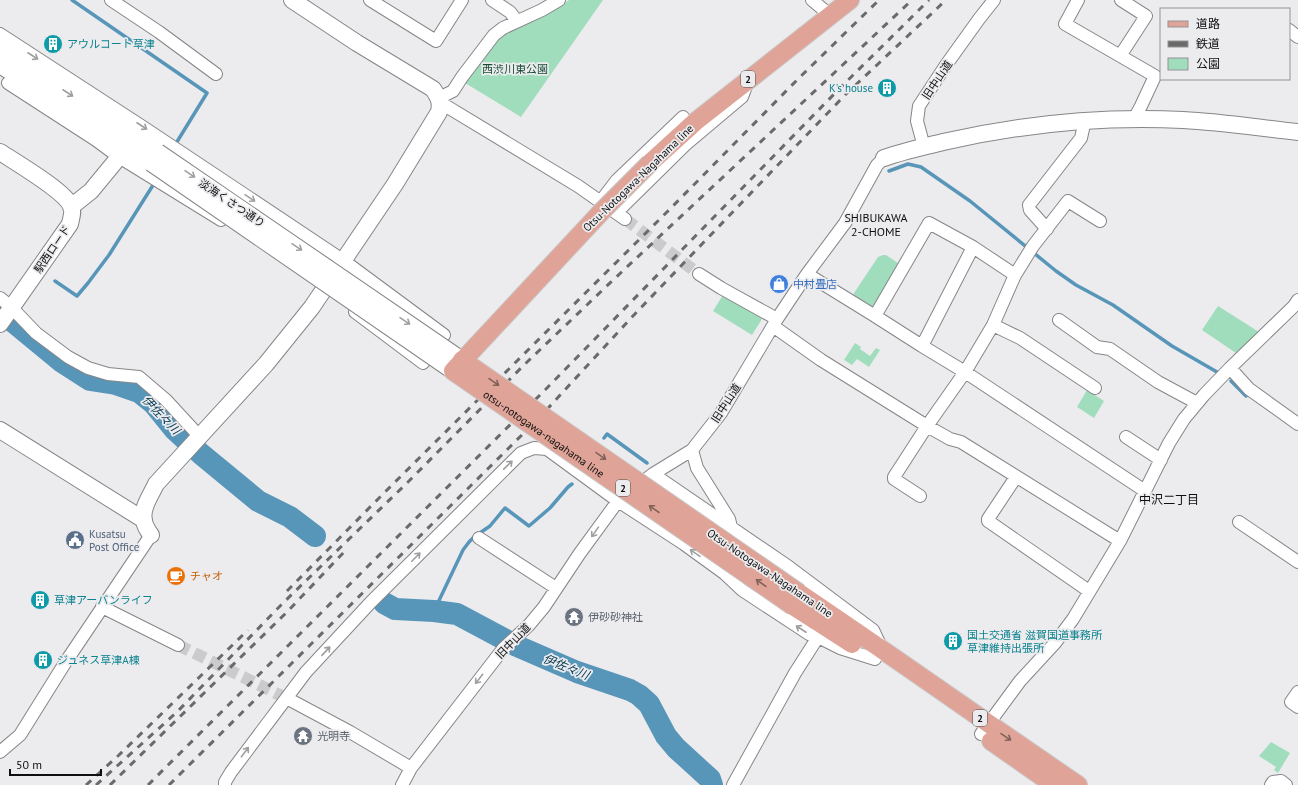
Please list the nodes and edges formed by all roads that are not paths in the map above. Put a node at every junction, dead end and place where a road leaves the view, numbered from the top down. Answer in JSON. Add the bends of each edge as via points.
{"nodes":[{"id":1,"x":111,"y":0,"type":"edge"},
{"id":2,"x":292,"y":0,"type":"edge"},
{"id":3,"x":370,"y":0,"type":"edge"},
{"id":4,"x":462,"y":0,"type":"edge"},
{"id":5,"x":492,"y":0,"type":"edge"},
{"id":6,"x":559,"y":0,"type":"edge"},
{"id":7,"x":812,"y":0,"type":"edge"},
{"id":8,"x":850,"y":0,"type":"edge"},
{"id":9,"x":994,"y":0,"type":"edge"},
{"id":10,"x":1078,"y":0,"type":"edge"},
{"id":11,"x":1121,"y":0,"type":"edge"},
{"id":12,"x":831,"y":16,"type":"junction"},
{"id":13,"x":517,"y":21,"type":"junction"},
{"id":14,"x":1290,"y":31,"type":"edge"},
{"id":15,"x":0,"y":34,"type":"edge"},
{"id":16,"x":1298,"y":37,"type":"edge"},
{"id":17,"x":0,"y":49,"type":"edge"},
{"id":18,"x":1120,"y":56,"type":"junction"},
{"id":19,"x":0,"y":65,"type":"edge"},
{"id":20,"x":216,"y":74,"type":"dead end"},
{"id":21,"x":748,"y":79,"type":"junction"},
{"id":22,"x":8,"y":83,"type":"dead end"},
{"id":23,"x":440,"y":101,"type":"junction"},
{"id":24,"x":683,"y":117,"type":"dead end"},
{"id":25,"x":1134,"y":119,"type":"junction"},
{"id":26,"x":1086,"y":120,"type":"junction"},
{"id":27,"x":1298,"y":132,"type":"edge"},
{"id":28,"x":924,"y":147,"type":"junction"},
{"id":29,"x":0,"y":152,"type":"edge"},
{"id":30,"x":119,"y":157,"type":"junction"},
{"id":31,"x":155,"y":157,"type":"junction"},
{"id":32,"x":884,"y":158,"type":"joint"},
{"id":33,"x":601,"y":201,"type":"junction"},
{"id":34,"x":71,"y":207,"type":"junction"},
{"id":35,"x":1100,"y":221,"type":"dead end"},
{"id":36,"x":1048,"y":229,"type":"junction"},
{"id":37,"x":973,"y":247,"type":"junction"},
{"id":38,"x":344,"y":261,"type":"junction"},
{"id":39,"x":699,"y":274,"type":"tunnel mouth"},
{"id":40,"x":807,"y":274,"type":"junction"},
{"id":41,"x":1015,"y":275,"type":"junction"},
{"id":42,"x":324,"y":289,"type":"junction"},
{"id":43,"x":1298,"y":300,"type":"edge"},
{"id":44,"x":7,"y":305,"type":"edge"},
{"id":45,"x":875,"y":316,"type":"junction"},
{"id":46,"x":1059,"y":320,"type":"dead end"},
{"id":47,"x":775,"y":322,"type":"junction"},
{"id":48,"x":0,"y":324,"type":"edge"},
{"id":49,"x":993,"y":325,"type":"junction"},
{"id":50,"x":922,"y":346,"type":"junction"},
{"id":51,"x":458,"y":365,"type":"junction"},
{"id":52,"x":1230,"y":368,"type":"junction"},
{"id":53,"x":965,"y":372,"type":"junction"},
{"id":54,"x":1095,"y":388,"type":"dead end"},
{"id":55,"x":1197,"y":403,"type":"junction"},
{"id":56,"x":1298,"y":424,"type":"edge"},
{"id":57,"x":927,"y":426,"type":"junction"},
{"id":58,"x":0,"y":430,"type":"edge"},
{"id":59,"x":1126,"y":437,"type":"dead end"},
{"id":60,"x":195,"y":442,"type":"junction"},
{"id":61,"x":692,"y":450,"type":"junction"},
{"id":62,"x":1161,"y":460,"type":"junction"},
{"id":63,"x":653,"y":474,"type":"junction"},
{"id":64,"x":1016,"y":477,"type":"junction"},
{"id":65,"x":1146,"y":491,"type":"junction"},
{"id":66,"x":920,"y":496,"type":"dead end"},
{"id":67,"x":618,"y":501,"type":"junction"},
{"id":68,"x":144,"y":520,"type":"junction"},
{"id":69,"x":1239,"y":522,"type":"dead end"},
{"id":70,"x":730,"y":528,"type":"junction"},
{"id":71,"x":151,"y":535,"type":"joint"},
{"id":72,"x":479,"y":538,"type":"dead end"},
{"id":73,"x":1120,"y":541,"type":"junction"},
{"id":74,"x":1298,"y":562,"type":"edge"},
{"id":75,"x":556,"y":588,"type":"junction"},
{"id":76,"x":1089,"y":591,"type":"junction"},
{"id":77,"x":796,"y":600,"type":"joint"},
{"id":78,"x":102,"y":607,"type":"junction"},
{"id":79,"x":818,"y":637,"type":"junction"},
{"id":80,"x":178,"y":645,"type":"tunnel mouth"},
{"id":81,"x":879,"y":654,"type":"junction"},
{"id":82,"x":1298,"y":692,"type":"edge"},
{"id":83,"x":292,"y":701,"type":"tunnel mouth"},
{"id":84,"x":1298,"y":707,"type":"edge"},
{"id":85,"x":984,"y":729,"type":"junction"},
{"id":86,"x":0,"y":752,"type":"edge"},
{"id":87,"x":412,"y":768,"type":"junction"},
{"id":88,"x":225,"y":785,"type":"edge"},
{"id":89,"x":402,"y":785,"type":"edge"},
{"id":90,"x":733,"y":785,"type":"edge"},
{"id":91,"x":1054,"y":785,"type":"edge"},
{"id":92,"x":1078,"y":785,"type":"edge"},
{"id":93,"x":1271,"y":785,"type":"edge"},
{"id":94,"x":1286,"y":785,"type":"edge"}],
"edges":[{"from":1,"to":20,"type":"street"},
{"from":2,"to":23,"type":"street","via":[[432,89]]},
{"from":3,"to":4,"type":"street","via":[[436,41]]},
{"from":5,"to":13,"type":"street","via":[[510,12]]},
{"from":6,"to":13,"type":"street"},
{"from":7,"to":12,"type":"street"},
{"from":8,"to":12,"type":"main road","name":"Otsu-Notogawa-Nagahama line","number":"2"},
{"from":9,"to":28,"type":"street","name":"旧中山道","via":[[919,106],[917,121]]},
{"from":10,"to":18,"type":"street","via":[[1065,24]]},
{"from":11,"to":18,"type":"street","via":[[1146,16]]},
{"from":12,"to":21,"type":"main road","name":"Otsu-Notogawa-Nagahama line","number":"2"},
{"from":13,"to":23,"type":"street","via":[[494,35],[453,92]]},
{"from":14,"to":16,"type":"street"},
{"from":15,"to":38,"type":"street","one_way":true},
{"from":17,"to":31,"type":"street","name":"淡海くさつ通り","one_way":true},
{"from":18,"to":25,"type":"street","via":[[1155,76]]},
{"from":19,"to":31,"type":"street","name":"淡海くさつ通り"},
{"from":21,"to":33,"type":"street","via":[[742,96],[685,145],[621,216]]},
{"from":21,"to":51,"type":"main road","name":"Otsu-Notogawa-Nagahama line","number":"2","bridge":true,"via":[[650,163]]},
{"from":22,"to":30,"type":"street"},
{"from":23,"to":33,"type":"street"},
{"from":23,"to":38,"type":"street","via":[[439,112]]},
{"from":24,"to":33,"type":"street","via":[[617,180]]},
{"from":25,"to":26,"type":"street"},
{"from":25,"to":27,"type":"street","via":[[1184,120]]},
{"from":26,"to":28,"type":"street","via":[[1007,129]]},
{"from":26,"to":36,"type":"street","via":[[1081,138],[1029,205],[1030,210]]},
{"from":28,"to":32,"type":"street","name":"旧中山道"},
{"from":29,"to":34,"type":"street","via":[[61,194]]},
{"from":30,"to":34,"type":"street","via":[[91,192]]},
{"from":30,"to":42,"type":"street","via":[[219,219]]},
{"from":31,"to":51,"type":"street","name":"淡海くさつ通り","bridge":true},
{"from":32,"to":40,"type":"street","name":"旧中山道","via":[[874,169],[845,222]]},
{"from":34,"to":44,"type":"street","name":"駅西ロード","via":[[70,224]]},
{"from":35,"to":36,"type":"street","via":[[1068,201]]},
{"from":36,"to":41,"type":"street","via":[[1033,246]]},
{"from":37,"to":41,"type":"street"},
{"from":37,"to":45,"type":"street","via":[[928,223]]},
{"from":37,"to":50,"type":"street"},
{"from":38,"to":42,"type":"street"},
{"from":38,"to":42,"type":"street","via":[[444,335],[423,363]]},
{"from":39,"to":47,"type":"street"},
{"from":40,"to":45,"type":"street"},
{"from":40,"to":47,"type":"street","name":"旧中山道"},
{"from":41,"to":49,"type":"street"},
{"from":42,"to":60,"type":"street","via":[[266,364]]},
{"from":43,"to":52,"type":"street"},
{"from":44,"to":48,"type":"street","name":"駅西ロード"},
{"from":44,"to":60,"type":"street","via":[[36,333],[68,357],[88,368],[108,374],[139,377],[166,400]]},
{"from":45,"to":50,"type":"street"},
{"from":46,"to":55,"type":"street","via":[[1097,347],[1110,349],[1158,382]]},
{"from":47,"to":57,"type":"street","via":[[821,360]]},
{"from":47,"to":61,"type":"street","name":"旧中山道","via":[[721,413]]},
{"from":49,"to":53,"type":"street"},
{"from":49,"to":54,"type":"street","via":[[1020,338]]},
{"from":50,"to":53,"type":"street"},
{"from":51,"to":77,"type":"main road","name":"otsu-notogawa-nagahama line","number":"2","bridge":true},
{"from":52,"to":55,"type":"street"},
{"from":52,"to":56,"type":"street","via":[[1249,388]]},
{"from":53,"to":57,"type":"street"},
{"from":53,"to":65,"type":"street"},
{"from":55,"to":62,"type":"street","via":[[1168,444]]},
{"from":57,"to":64,"type":"street","via":[[961,442]]},
{"from":57,"to":66,"type":"street","via":[[894,477]]},
{"from":58,"to":68,"type":"street"},
{"from":59,"to":62,"type":"street"},
{"from":60,"to":68,"type":"street","via":[[156,484],[146,503]]},
{"from":61,"to":63,"type":"street","name":"旧中山道"},
{"from":61,"to":70,"type":"street","via":[[697,468],[728,519]]},
{"from":62,"to":65,"type":"street"},
{"from":63,"to":67,"type":"street","name":"旧中山道"},
{"from":63,"to":70,"type":"street"},
{"from":64,"to":73,"type":"street"},
{"from":64,"to":76,"type":"street","via":[[988,521]]},
{"from":65,"to":73,"type":"street"},
{"from":67,"to":75,"type":"street","name":"旧中山道","one_way":true},
{"from":79,"to":67,"type":"street","one_way":true,"via":[[809,634],[742,590],[724,573],[684,544]]},
{"from":88,"to":67,"type":"street","one_way":true,"via":[[231,772],[316,661],[371,602],[521,453],[534,448],[547,449]]},
{"from":68,"to":71,"type":"street"},
{"from":69,"to":74,"type":"street"},
{"from":70,"to":81,"type":"street","via":[[789,567],[873,630]]},
{"from":71,"to":78,"type":"street"},
{"from":72,"to":75,"type":"street"},
{"from":73,"to":76,"type":"street"},
{"from":75,"to":87,"type":"street","name":"旧中山道","one_way":true,"via":[[544,607],[504,649]]},
{"from":76,"to":85,"type":"street","via":[[1055,643],[1020,681]]},
{"from":77,"to":81,"type":"main road","name":"Otsu-Notogawa-Nagahama line","number":"2"},
{"from":78,"to":80,"type":"street"},
{"from":78,"to":86,"type":"street","via":[[20,735]]},
{"from":79,"to":81,"type":"street","via":[[840,648]]},
{"from":79,"to":90,"type":"street","via":[[795,673]]},
{"from":81,"to":85,"type":"main road","name":"Otsu-Notogawa-Nagahama line","number":"2"},
{"from":82,"to":84,"type":"street","via":[[1291,702]]},
{"from":83,"to":87,"type":"street"},
{"from":85,"to":91,"type":"main road","name":"Otsu-Notogawa-Nagahama line","number":"2"},
{"from":85,"to":92,"type":"main road","name":"Otsu-Notogawa-Nagahama line","number":"2","one_way":true},
{"from":87,"to":89,"type":"street","name":"旧中山道"},
{"from":93,"to":94,"type":"street","via":[[1273,782]]}]}
